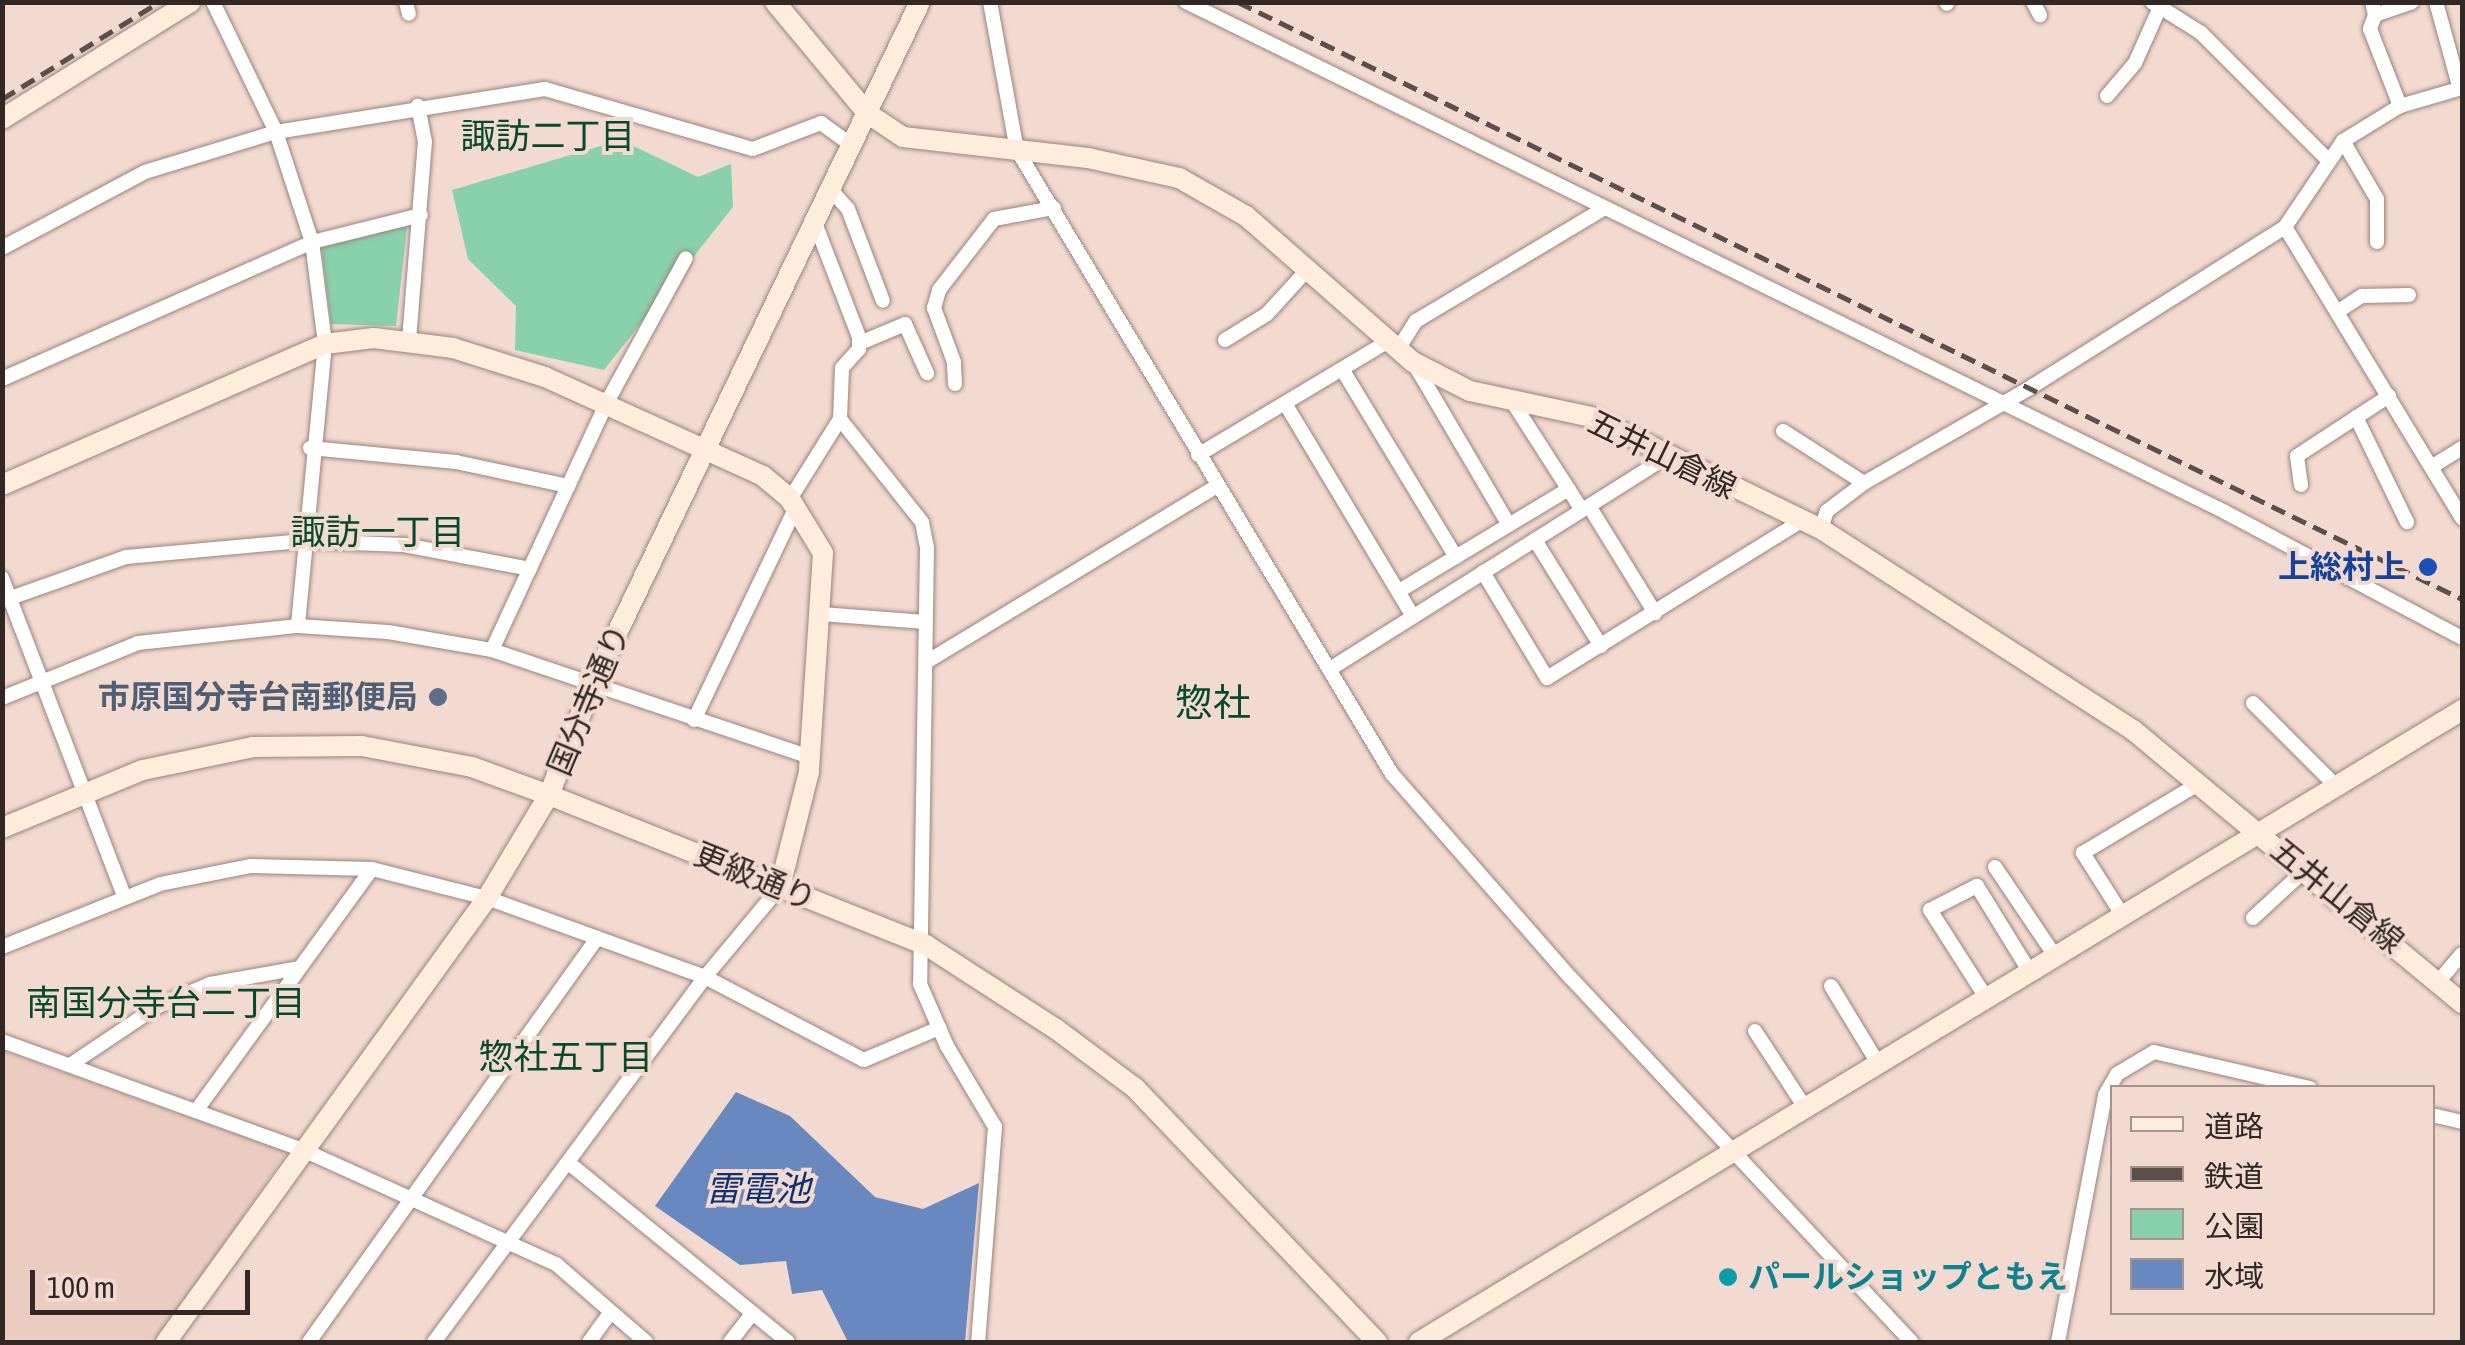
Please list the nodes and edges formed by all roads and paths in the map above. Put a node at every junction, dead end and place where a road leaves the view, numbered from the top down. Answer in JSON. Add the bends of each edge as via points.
{"nodes":[{"id":1,"x":192,"y":2,"type":"edge"},
{"id":2,"x":213,"y":2,"type":"edge"},
{"id":3,"x":775,"y":2,"type":"edge"},
{"id":4,"x":920,"y":2,"type":"edge"},
{"id":5,"x":990,"y":2,"type":"edge"},
{"id":6,"x":1186,"y":2,"type":"edge"},
{"id":7,"x":2412,"y":2,"type":"edge"},
{"id":8,"x":2436,"y":2,"type":"edge"},
{"id":9,"x":2156,"y":5,"type":"edge"},
{"id":10,"x":2374,"y":9,"type":"edge"},
{"id":11,"x":2461,"y":88,"type":"edge"},
{"id":12,"x":2107,"y":96,"type":"dead end"},
{"id":13,"x":418,"y":106,"type":"junction"},
{"id":14,"x":2400,"y":106,"type":"junction"},
{"id":15,"x":867,"y":113,"type":"junction"},
{"id":16,"x":2,"y":120,"type":"edge"},
{"id":17,"x":276,"y":132,"type":"junction"},
{"id":18,"x":2343,"y":142,"type":"junction"},
{"id":19,"x":852,"y":144,"type":"junction"},
{"id":20,"x":1017,"y":150,"type":"junction"},
{"id":21,"x":2329,"y":160,"type":"junction"},
{"id":22,"x":831,"y":190,"type":"junction"},
{"id":23,"x":1054,"y":208,"type":"junction"},
{"id":24,"x":1603,"y":209,"type":"junction"},
{"id":25,"x":421,"y":215,"type":"junction"},
{"id":26,"x":815,"y":222,"type":"junction"},
{"id":27,"x":2285,"y":227,"type":"junction"},
{"id":28,"x":312,"y":242,"type":"junction"},
{"id":29,"x":2377,"y":242,"type":"dead end"},
{"id":30,"x":2,"y":248,"type":"edge"},
{"id":31,"x":686,"y":258,"type":"dead end"},
{"id":32,"x":1307,"y":270,"type":"junction"},
{"id":33,"x":2408,"y":295,"type":"dead end"},
{"id":34,"x":883,"y":301,"type":"dead end"},
{"id":35,"x":2337,"y":312,"type":"junction"},
{"id":36,"x":409,"y":340,"type":"junction"},
{"id":37,"x":1225,"y":340,"type":"dead end"},
{"id":38,"x":325,"y":344,"type":"junction"},
{"id":39,"x":860,"y":344,"type":"junction"},
{"id":40,"x":1399,"y":352,"type":"junction"},
{"id":41,"x":1342,"y":369,"type":"junction"},
{"id":42,"x":927,"y":373,"type":"dead end"},
{"id":43,"x":2,"y":379,"type":"edge"},
{"id":44,"x":955,"y":384,"type":"dead end"},
{"id":45,"x":2389,"y":396,"type":"junction"},
{"id":46,"x":1510,"y":398,"type":"junction"},
{"id":47,"x":606,"y":404,"type":"junction"},
{"id":48,"x":1286,"y":404,"type":"junction"},
{"id":49,"x":2004,"y":404,"type":"junction"},
{"id":50,"x":2356,"y":417,"type":"junction"},
{"id":51,"x":840,"y":419,"type":"junction"},
{"id":52,"x":1784,"y":431,"type":"dead end"},
{"id":53,"x":310,"y":448,"type":"junction"},
{"id":54,"x":2462,"y":448,"type":"edge"},
{"id":55,"x":706,"y":449,"type":"junction"},
{"id":56,"x":1198,"y":455,"type":"junction"},
{"id":57,"x":1666,"y":457,"type":"junction"},
{"id":58,"x":2433,"y":466,"type":"junction"},
{"id":59,"x":1864,"y":483,"type":"junction"},
{"id":60,"x":2,"y":485,"type":"edge"},
{"id":61,"x":2301,"y":485,"type":"dead end"},
{"id":62,"x":568,"y":486,"type":"junction"},
{"id":63,"x":1217,"y":486,"type":"junction"},
{"id":64,"x":1568,"y":489,"type":"junction"},
{"id":65,"x":793,"y":503,"type":"junction"},
{"id":66,"x":1586,"y":508,"type":"junction"},
{"id":67,"x":2462,"y":518,"type":"edge"},
{"id":68,"x":2406,"y":522,"type":"dead end"},
{"id":69,"x":1812,"y":524,"type":"junction"},
{"id":70,"x":1509,"y":525,"type":"junction"},
{"id":71,"x":303,"y":540,"type":"junction"},
{"id":72,"x":1535,"y":540,"type":"junction"},
{"id":73,"x":1456,"y":557,"type":"junction"},
{"id":74,"x":530,"y":568,"type":"junction"},
{"id":75,"x":1483,"y":572,"type":"junction"},
{"id":76,"x":2,"y":578,"type":"edge"},
{"id":77,"x":1398,"y":591,"type":"junction"},
{"id":78,"x":6,"y":600,"type":"edge"},
{"id":79,"x":1655,"y":612,"type":"junction"},
{"id":80,"x":822,"y":614,"type":"junction"},
{"id":81,"x":1414,"y":616,"type":"junction"},
{"id":82,"x":925,"y":622,"type":"junction"},
{"id":83,"x":298,"y":626,"type":"junction"},
{"id":84,"x":2462,"y":638,"type":"edge"},
{"id":85,"x":1600,"y":646,"type":"junction"},
{"id":86,"x":492,"y":650,"type":"junction"},
{"id":87,"x":928,"y":661,"type":"junction"},
{"id":88,"x":1330,"y":669,"type":"junction"},
{"id":89,"x":44,"y":682,"type":"junction"},
{"id":90,"x":593,"y":683,"type":"junction"},
{"id":91,"x":2,"y":698,"type":"edge"},
{"id":92,"x":2252,"y":703,"type":"dead end"},
{"id":93,"x":2462,"y":710,"type":"edge"},
{"id":94,"x":694,"y":720,"type":"junction"},
{"id":95,"x":810,"y":757,"type":"junction"},
{"id":96,"x":2198,"y":784,"type":"junction"},
{"id":97,"x":2336,"y":786,"type":"junction"},
{"id":98,"x":87,"y":790,"type":"junction"},
{"id":99,"x":548,"y":795,"type":"junction"},
{"id":100,"x":2,"y":828,"type":"edge"},
{"id":101,"x":2258,"y":832,"type":"junction"},
{"id":102,"x":1996,"y":868,"type":"dead end"},
{"id":103,"x":372,"y":869,"type":"junction"},
{"id":104,"x":2304,"y":870,"type":"junction"},
{"id":105,"x":780,"y":887,"type":"junction"},
{"id":106,"x":123,"y":894,"type":"junction"},
{"id":107,"x":487,"y":898,"type":"junction"},
{"id":108,"x":2123,"y":916,"type":"junction"},
{"id":109,"x":2253,"y":918,"type":"dead end"},
{"id":110,"x":597,"y":938,"type":"junction"},
{"id":111,"x":926,"y":945,"type":"junction"},
{"id":112,"x":2,"y":947,"type":"edge"},
{"id":113,"x":2462,"y":954,"type":"edge"},
{"id":114,"x":2056,"y":956,"type":"junction"},
{"id":115,"x":299,"y":968,"type":"junction"},
{"id":116,"x":2030,"y":972,"type":"junction"},
{"id":117,"x":705,"y":977,"type":"junction"},
{"id":118,"x":2439,"y":981,"type":"junction"},
{"id":119,"x":1831,"y":986,"type":"dead end"},
{"id":120,"x":1988,"y":1000,"type":"junction"},
{"id":121,"x":2462,"y":1003,"type":"edge"},
{"id":122,"x":939,"y":1028,"type":"junction"},
{"id":123,"x":1755,"y":1030,"type":"dead end"},
{"id":124,"x":2,"y":1040,"type":"edge"},
{"id":125,"x":70,"y":1065,"type":"junction"},
{"id":126,"x":1880,"y":1065,"type":"junction"},
{"id":127,"x":2111,"y":1085,"type":"edge"},
{"id":128,"x":2297,"y":1085,"type":"edge"},
{"id":129,"x":2110,"y":1086,"type":"edge"},
{"id":130,"x":1806,"y":1109,"type":"junction"},
{"id":131,"x":196,"y":1111,"type":"junction"},
{"id":132,"x":2435,"y":1116,"type":"edge"},
{"id":133,"x":2462,"y":1122,"type":"edge"},
{"id":134,"x":300,"y":1149,"type":"junction"},
{"id":135,"x":1736,"y":1151,"type":"junction"},
{"id":136,"x":570,"y":1164,"type":"junction"},
{"id":137,"x":410,"y":1201,"type":"junction"},
{"id":138,"x":506,"y":1246,"type":"junction"},
{"id":139,"x":611,"y":1312,"type":"junction"},
{"id":140,"x":753,"y":1313,"type":"junction"},
{"id":141,"x":166,"y":1342,"type":"edge"},
{"id":142,"x":310,"y":1342,"type":"edge"},
{"id":143,"x":434,"y":1342,"type":"edge"},
{"id":144,"x":589,"y":1342,"type":"edge"},
{"id":145,"x":646,"y":1342,"type":"edge"},
{"id":146,"x":730,"y":1342,"type":"edge"},
{"id":147,"x":788,"y":1342,"type":"edge"},
{"id":148,"x":978,"y":1342,"type":"edge"},
{"id":149,"x":1377,"y":1342,"type":"edge"},
{"id":150,"x":1419,"y":1342,"type":"edge"},
{"id":151,"x":1910,"y":1342,"type":"edge"},
{"id":152,"x":2058,"y":1342,"type":"edge"}],
"edges":[{"from":1,"to":16,"type":"street"},
{"from":2,"to":17,"type":"street"},
{"from":3,"to":15,"type":"street","name":"五井山倉線"},
{"from":4,"to":15,"type":"street","name":"国分寺通り"},
{"from":5,"to":20,"type":"street"},
{"from":6,"to":24,"type":"street"},
{"from":7,"to":10,"type":"street"},
{"from":8,"to":11,"type":"street"},
{"from":9,"to":12,"type":"street","via":[[2134,63]]},
{"from":9,"to":21,"type":"street","via":[[2201,33]]},
{"from":10,"to":14,"type":"street","via":[[2370,29]]},
{"from":11,"to":14,"type":"street"},
{"from":13,"to":17,"type":"street"},
{"from":13,"to":19,"type":"street","via":[[546,88],[754,149],[821,123]]},
{"from":13,"to":25,"type":"street","via":[[425,142]]},
{"from":14,"to":18,"type":"street"},
{"from":15,"to":19,"type":"street","name":"国分寺通り"},
{"from":15,"to":20,"type":"street","name":"五井山倉線","via":[[903,137]]},
{"from":17,"to":28,"type":"street"},
{"from":17,"to":30,"type":"street","via":[[145,172]]},
{"from":18,"to":21,"type":"street"},
{"from":18,"to":29,"type":"street","via":[[2376,199]]},
{"from":19,"to":22,"type":"street","name":"国分寺通り"},
{"from":20,"to":23,"type":"street"},
{"from":20,"to":32,"type":"street","name":"五井山倉線","via":[[1179,178],[1246,216]]},
{"from":21,"to":27,"type":"street"},
{"from":22,"to":26,"type":"street","name":"国分寺通り"},
{"from":22,"to":34,"type":"street","via":[[848,208]]},
{"from":23,"to":44,"type":"street","via":[[994,219],[939,290],[934,308]]},
{"from":23,"to":56,"type":"street"},
{"from":24,"to":40,"type":"street","via":[[1416,320]]},
{"from":24,"to":49,"type":"street"},
{"from":25,"to":28,"type":"street"},
{"from":25,"to":36,"type":"street"},
{"from":26,"to":39,"type":"street"},
{"from":26,"to":55,"type":"street","name":"国分寺通り"},
{"from":27,"to":35,"type":"street"},
{"from":27,"to":49,"type":"street"},
{"from":28,"to":38,"type":"street"},
{"from":28,"to":43,"type":"street"},
{"from":31,"to":47,"type":"street"},
{"from":32,"to":37,"type":"street","via":[[1267,314]]},
{"from":32,"to":40,"type":"street","name":"五井山倉線"},
{"from":33,"to":35,"type":"street","via":[[2362,296]]},
{"from":35,"to":45,"type":"street"},
{"from":36,"to":38,"type":"street"},
{"from":36,"to":47,"type":"street","via":[[488,358]]},
{"from":38,"to":53,"type":"street"},
{"from":38,"to":60,"type":"street"},
{"from":39,"to":42,"type":"street","via":[[905,324]]},
{"from":39,"to":51,"type":"street","via":[[842,368]]},
{"from":40,"to":41,"type":"street"},
{"from":40,"to":46,"type":"street","name":"五井山倉線","via":[[1470,391]]},
{"from":40,"to":70,"type":"street"},
{"from":41,"to":48,"type":"street"},
{"from":41,"to":73,"type":"street"},
{"from":45,"to":50,"type":"street"},
{"from":45,"to":58,"type":"street"},
{"from":46,"to":57,"type":"street","name":"五井山倉線","via":[[1592,417]]},
{"from":46,"to":64,"type":"street"},
{"from":47,"to":55,"type":"street"},
{"from":47,"to":62,"type":"street"},
{"from":48,"to":56,"type":"street"},
{"from":48,"to":77,"type":"street"},
{"from":49,"to":59,"type":"street"},
{"from":49,"to":84,"type":"street"},
{"from":50,"to":61,"type":"street","via":[[2296,456]]},
{"from":50,"to":68,"type":"street"},
{"from":51,"to":65,"type":"street"},
{"from":51,"to":82,"type":"street","via":[[922,522]]},
{"from":52,"to":59,"type":"street"},
{"from":53,"to":62,"type":"street","via":[[456,462]]},
{"from":53,"to":71,"type":"street"},
{"from":54,"to":58,"type":"street"},
{"from":55,"to":65,"type":"street","via":[[763,476]]},
{"from":55,"to":90,"type":"street","name":"国分寺通り"},
{"from":56,"to":63,"type":"street"},
{"from":57,"to":66,"type":"street"},
{"from":57,"to":69,"type":"street","name":"五井山倉線"},
{"from":58,"to":67,"type":"street"},
{"from":59,"to":69,"type":"street"},
{"from":62,"to":74,"type":"street"},
{"from":63,"to":87,"type":"street"},
{"from":63,"to":88,"type":"street"},
{"from":64,"to":66,"type":"street"},
{"from":64,"to":70,"type":"street"},
{"from":65,"to":80,"type":"street","via":[[823,554]]},
{"from":65,"to":94,"type":"street"},
{"from":66,"to":72,"type":"street"},
{"from":66,"to":79,"type":"street"},
{"from":69,"to":79,"type":"street"},
{"from":69,"to":96,"type":"street","name":"五井山倉線","via":[[2132,730]]},
{"from":70,"to":73,"type":"street"},
{"from":71,"to":74,"type":"street","via":[[404,545]]},
{"from":71,"to":78,"type":"street","via":[[126,557]]},
{"from":71,"to":83,"type":"street"},
{"from":72,"to":75,"type":"street"},
{"from":72,"to":85,"type":"street"},
{"from":73,"to":77,"type":"street"},
{"from":74,"to":86,"type":"street"},
{"from":75,"to":81,"type":"street"},
{"from":75,"to":85,"type":"street","via":[[1547,678]]},
{"from":76,"to":78,"type":"street"},
{"from":77,"to":81,"type":"street"},
{"from":78,"to":89,"type":"street"},
{"from":79,"to":85,"type":"street"},
{"from":80,"to":82,"type":"street"},
{"from":80,"to":95,"type":"street"},
{"from":81,"to":88,"type":"street"},
{"from":82,"to":87,"type":"street"},
{"from":83,"to":86,"type":"street","via":[[388,632]]},
{"from":83,"to":89,"type":"street","via":[[138,643]]},
{"from":86,"to":90,"type":"street"},
{"from":87,"to":111,"type":"street"},
{"from":88,"to":135,"type":"street","via":[[1392,774],[1570,977]]},
{"from":89,"to":91,"type":"street"},
{"from":89,"to":98,"type":"street"},
{"from":90,"to":94,"type":"street"},
{"from":90,"to":99,"type":"street","name":"国分寺通り"},
{"from":92,"to":97,"type":"street"},
{"from":93,"to":97,"type":"street"},
{"from":94,"to":95,"type":"street"},
{"from":95,"to":105,"type":"street"},
{"from":96,"to":101,"type":"street","name":"五井山倉線"},
{"from":96,"to":108,"type":"street","via":[[2083,854]]},
{"from":97,"to":101,"type":"street"},
{"from":98,"to":99,"type":"street","name":"更級通り","via":[[143,770],[253,747],[362,746],[472,767]]},
{"from":98,"to":100,"type":"street","name":"更級通り"},
{"from":98,"to":106,"type":"street"},
{"from":99,"to":105,"type":"street","name":"更級通り"},
{"from":99,"to":107,"type":"street","name":"国分寺通り"},
{"from":101,"to":104,"type":"street","name":"五井山倉線"},
{"from":101,"to":108,"type":"street"},
{"from":102,"to":114,"type":"street"},
{"from":103,"to":106,"type":"street","via":[[250,866]]},
{"from":103,"to":107,"type":"street"},
{"from":103,"to":115,"type":"street"},
{"from":104,"to":109,"type":"street"},
{"from":104,"to":118,"type":"street","name":"五井山倉線"},
{"from":105,"to":111,"type":"street","name":"更級通り"},
{"from":105,"to":117,"type":"street"},
{"from":106,"to":112,"type":"street"},
{"from":107,"to":110,"type":"street"},
{"from":107,"to":134,"type":"street","name":"国分寺通り"},
{"from":108,"to":114,"type":"street"},
{"from":110,"to":117,"type":"street"},
{"from":110,"to":137,"type":"street"},
{"from":111,"to":122,"type":"street","via":[[920,984]]},
{"from":111,"to":149,"type":"street","name":"更級通り","via":[[1135,1088]]},
{"from":113,"to":118,"type":"street"},
{"from":114,"to":116,"type":"street"},
{"from":115,"to":125,"type":"street","via":[[210,984],[158,1006]]},
{"from":115,"to":131,"type":"street"},
{"from":116,"to":120,"type":"street"},
{"from":116,"to":120,"type":"street","via":[[1976,886],[1930,910]]},
{"from":117,"to":122,"type":"street","via":[[864,1060]]},
{"from":117,"to":136,"type":"street"},
{"from":118,"to":121,"type":"street","name":"五井山倉線"},
{"from":119,"to":126,"type":"street"},
{"from":120,"to":126,"type":"street"},
{"from":122,"to":148,"type":"street","via":[[994,1127]]},
{"from":123,"to":130,"type":"street"},
{"from":124,"to":125,"type":"street"},
{"from":125,"to":131,"type":"street"},
{"from":126,"to":130,"type":"street"},
{"from":127,"to":128,"type":"street","via":[[2154,1052]]},
{"from":129,"to":152,"type":"street"},
{"from":130,"to":135,"type":"street"},
{"from":131,"to":134,"type":"street"},
{"from":132,"to":133,"type":"street"},
{"from":134,"to":137,"type":"street"},
{"from":134,"to":141,"type":"street","name":"国分寺通り"},
{"from":135,"to":150,"type":"street"},
{"from":135,"to":151,"type":"street"},
{"from":136,"to":138,"type":"street"},
{"from":136,"to":140,"type":"street"},
{"from":137,"to":138,"type":"street"},
{"from":137,"to":142,"type":"street"},
{"from":138,"to":139,"type":"street","via":[[556,1264]]},
{"from":138,"to":143,"type":"street"},
{"from":139,"to":144,"type":"street"},
{"from":139,"to":145,"type":"street"},
{"from":140,"to":146,"type":"street"},
{"from":140,"to":147,"type":"street"}]}
